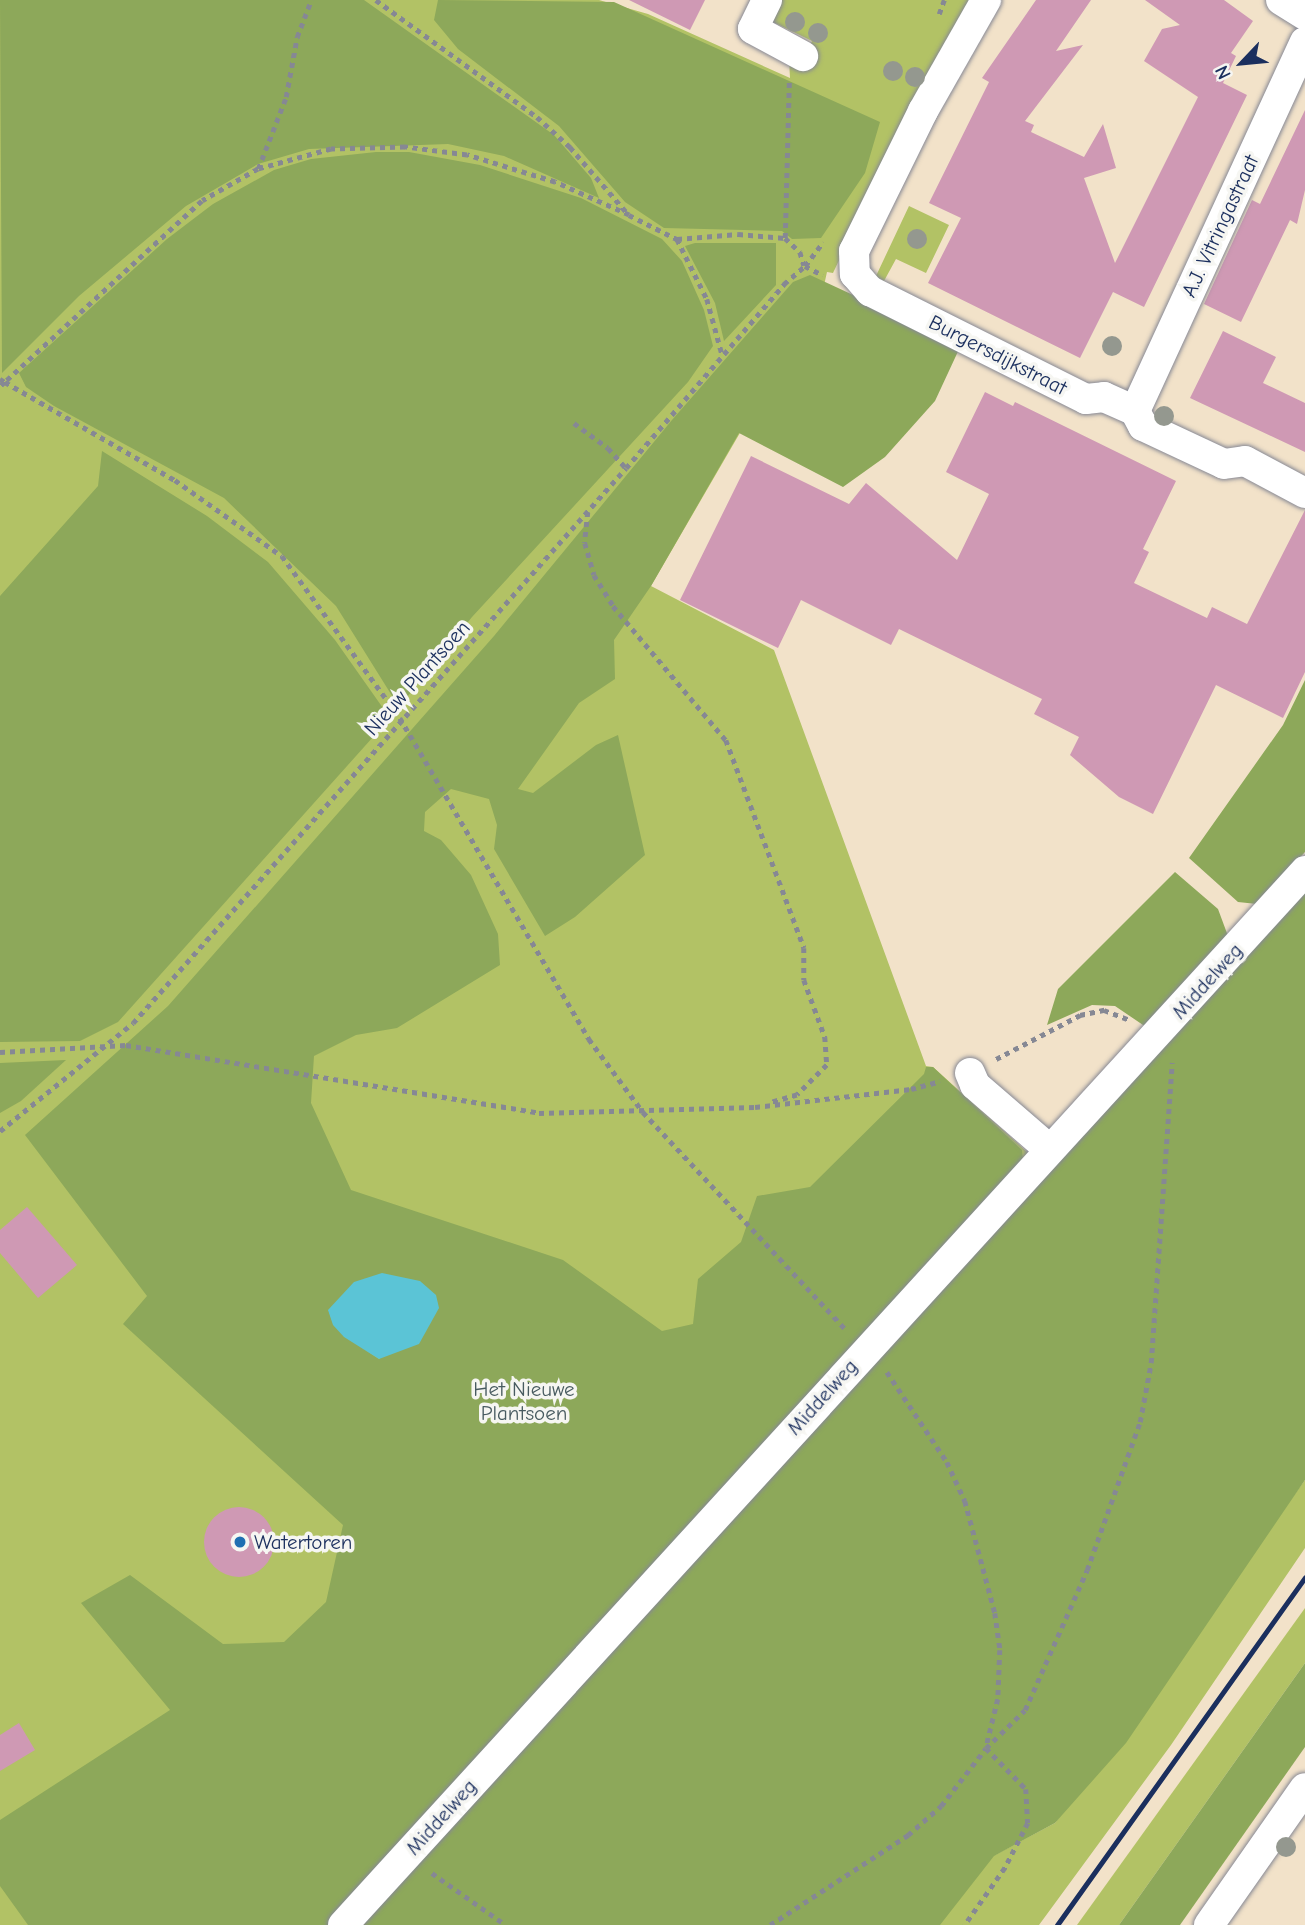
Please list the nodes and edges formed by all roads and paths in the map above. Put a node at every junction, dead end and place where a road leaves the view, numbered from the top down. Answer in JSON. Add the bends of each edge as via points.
{"nodes":[{"id":1,"x":311,"y":0,"type":"edge"},
{"id":2,"x":377,"y":0,"type":"edge"},
{"id":3,"x":767,"y":0,"type":"edge"},
{"id":4,"x":986,"y":0,"type":"edge"},
{"id":5,"x":1281,"y":0,"type":"edge"},
{"id":6,"x":1305,"y":15,"type":"edge"},
{"id":7,"x":1305,"y":42,"type":"edge"},
{"id":8,"x":794,"y":53,"type":"joint"},
{"id":9,"x":258,"y":169,"type":"junction"},
{"id":10,"x":629,"y":215,"type":"junction"},
{"id":11,"x":785,"y":238,"type":"junction"},
{"id":12,"x":677,"y":239,"type":"junction"},
{"id":13,"x":805,"y":266,"type":"junction"},
{"id":14,"x":855,"y":274,"type":"junction"},
{"id":15,"x":722,"y":355,"type":"junction"},
{"id":16,"x":3,"y":380,"type":"edge"},
{"id":17,"x":0,"y":387,"type":"edge"},
{"id":18,"x":1135,"y":411,"type":"junction"},
{"id":19,"x":574,"y":423,"type":"dead end"},
{"id":20,"x":626,"y":468,"type":"junction"},
{"id":21,"x":1305,"y":493,"type":"edge"},
{"id":22,"x":588,"y":511,"type":"junction"},
{"id":23,"x":400,"y":718,"type":"junction"},
{"id":24,"x":1305,"y":872,"type":"edge"},
{"id":25,"x":1158,"y":1035,"type":"junction"},
{"id":26,"x":97,"y":1049,"type":"junction"},
{"id":27,"x":0,"y":1052,"type":"edge"},
{"id":28,"x":970,"y":1073,"type":"junction"},
{"id":29,"x":755,"y":1107,"type":"junction"},
{"id":30,"x":643,"y":1112,"type":"junction"},
{"id":31,"x":0,"y":1131,"type":"edge"},
{"id":32,"x":1048,"y":1149,"type":"junction"},
{"id":33,"x":864,"y":1350,"type":"junction"},
{"id":34,"x":986,"y":1748,"type":"junction"},
{"id":35,"x":1305,"y":1788,"type":"edge"},
{"id":36,"x":407,"y":1855,"type":"junction"},
{"id":37,"x":343,"y":1925,"type":"edge"},
{"id":38,"x":506,"y":1925,"type":"edge"},
{"id":39,"x":770,"y":1925,"type":"edge"},
{"id":40,"x":965,"y":1925,"type":"edge"},
{"id":41,"x":1209,"y":1925,"type":"edge"}],
"edges":[{"from":1,"to":9,"type":"path","via":[[297,37],[286,97]]},
{"from":2,"to":10,"type":"path","via":[[537,117],[570,147]]},
{"from":3,"to":8,"type":"street","via":[[753,29]]},
{"from":4,"to":14,"type":"street","via":[[923,111],[854,251]]},
{"from":5,"to":6,"type":"street"},
{"from":7,"to":18,"type":"street","name":"A.J. Vitringastraat"},
{"from":8,"to":11,"type":"path"},
{"from":9,"to":10,"type":"path","via":[[331,149],[405,147],[467,155],[555,182]]},
{"from":9,"to":16,"type":"path","via":[[202,201]]},
{"from":10,"to":12,"type":"path"},
{"from":11,"to":12,"type":"path","via":[[738,234]]},
{"from":11,"to":13,"type":"path","via":[[800,252]]},
{"from":12,"to":15,"type":"path","via":[[707,299]]},
{"from":13,"to":14,"type":"path","via":[[832,279]]},
{"from":13,"to":15,"type":"path","name":"Nieuw Plantsoen"},
{"from":14,"to":18,"type":"street","name":"Burgersdijkstraat","via":[[870,291],[1086,399],[1104,397]]},
{"from":15,"to":20,"type":"path","name":"Nieuw Plantsoen"},
{"from":16,"to":17,"type":"path"},
{"from":16,"to":23,"type":"path","via":[[175,480],[282,556]]},
{"from":18,"to":21,"type":"street","name":"Burgersdijkstraat","via":[[1143,426],[1224,464],[1245,461]]},
{"from":19,"to":20,"type":"path","via":[[608,447]]},
{"from":20,"to":22,"type":"path","name":"Nieuw Plantsoen"},
{"from":22,"to":23,"type":"path","name":"Nieuw Plantsoen"},
{"from":22,"to":29,"type":"path","via":[[584,543],[607,596],[726,740],[804,948],[804,980],[818,1014],[827,1065],[797,1095]]},
{"from":23,"to":26,"type":"path","name":"Nieuw Plantsoen","via":[[133,1023]]},
{"from":23,"to":30,"type":"path","via":[[589,1040]]},
{"from":24,"to":25,"type":"street","name":"Middelweg"},
{"from":25,"to":28,"type":"path","via":[[1104,1010],[1080,1015]]},
{"from":25,"to":32,"type":"street","name":"Middelweg"},
{"from":25,"to":34,"type":"path","via":[[1174,1074],[1151,1363],[1140,1422],[1087,1570],[1025,1710]]},
{"from":26,"to":27,"type":"path"},
{"from":26,"to":30,"type":"path","via":[[149,1048],[539,1113]]},
{"from":26,"to":31,"type":"path","name":"Nieuw Plantsoen"},
{"from":28,"to":29,"type":"path","via":[[911,1089]]},
{"from":28,"to":32,"type":"street","via":[[975,1085]]},
{"from":29,"to":30,"type":"path"},
{"from":30,"to":33,"type":"path"},
{"from":32,"to":33,"type":"street","name":"Middelweg"},
{"from":33,"to":34,"type":"path","via":[[909,1400],[965,1502],[995,1613],[1000,1650],[998,1699]]},
{"from":33,"to":36,"type":"street","name":"Middelweg"},
{"from":34,"to":39,"type":"path","via":[[941,1806],[908,1835]]},
{"from":34,"to":40,"type":"path","via":[[1026,1789],[1028,1823],[1005,1868]]},
{"from":35,"to":41,"type":"street"},
{"from":36,"to":37,"type":"street","name":"Middelweg"},
{"from":36,"to":38,"type":"path"}]}
